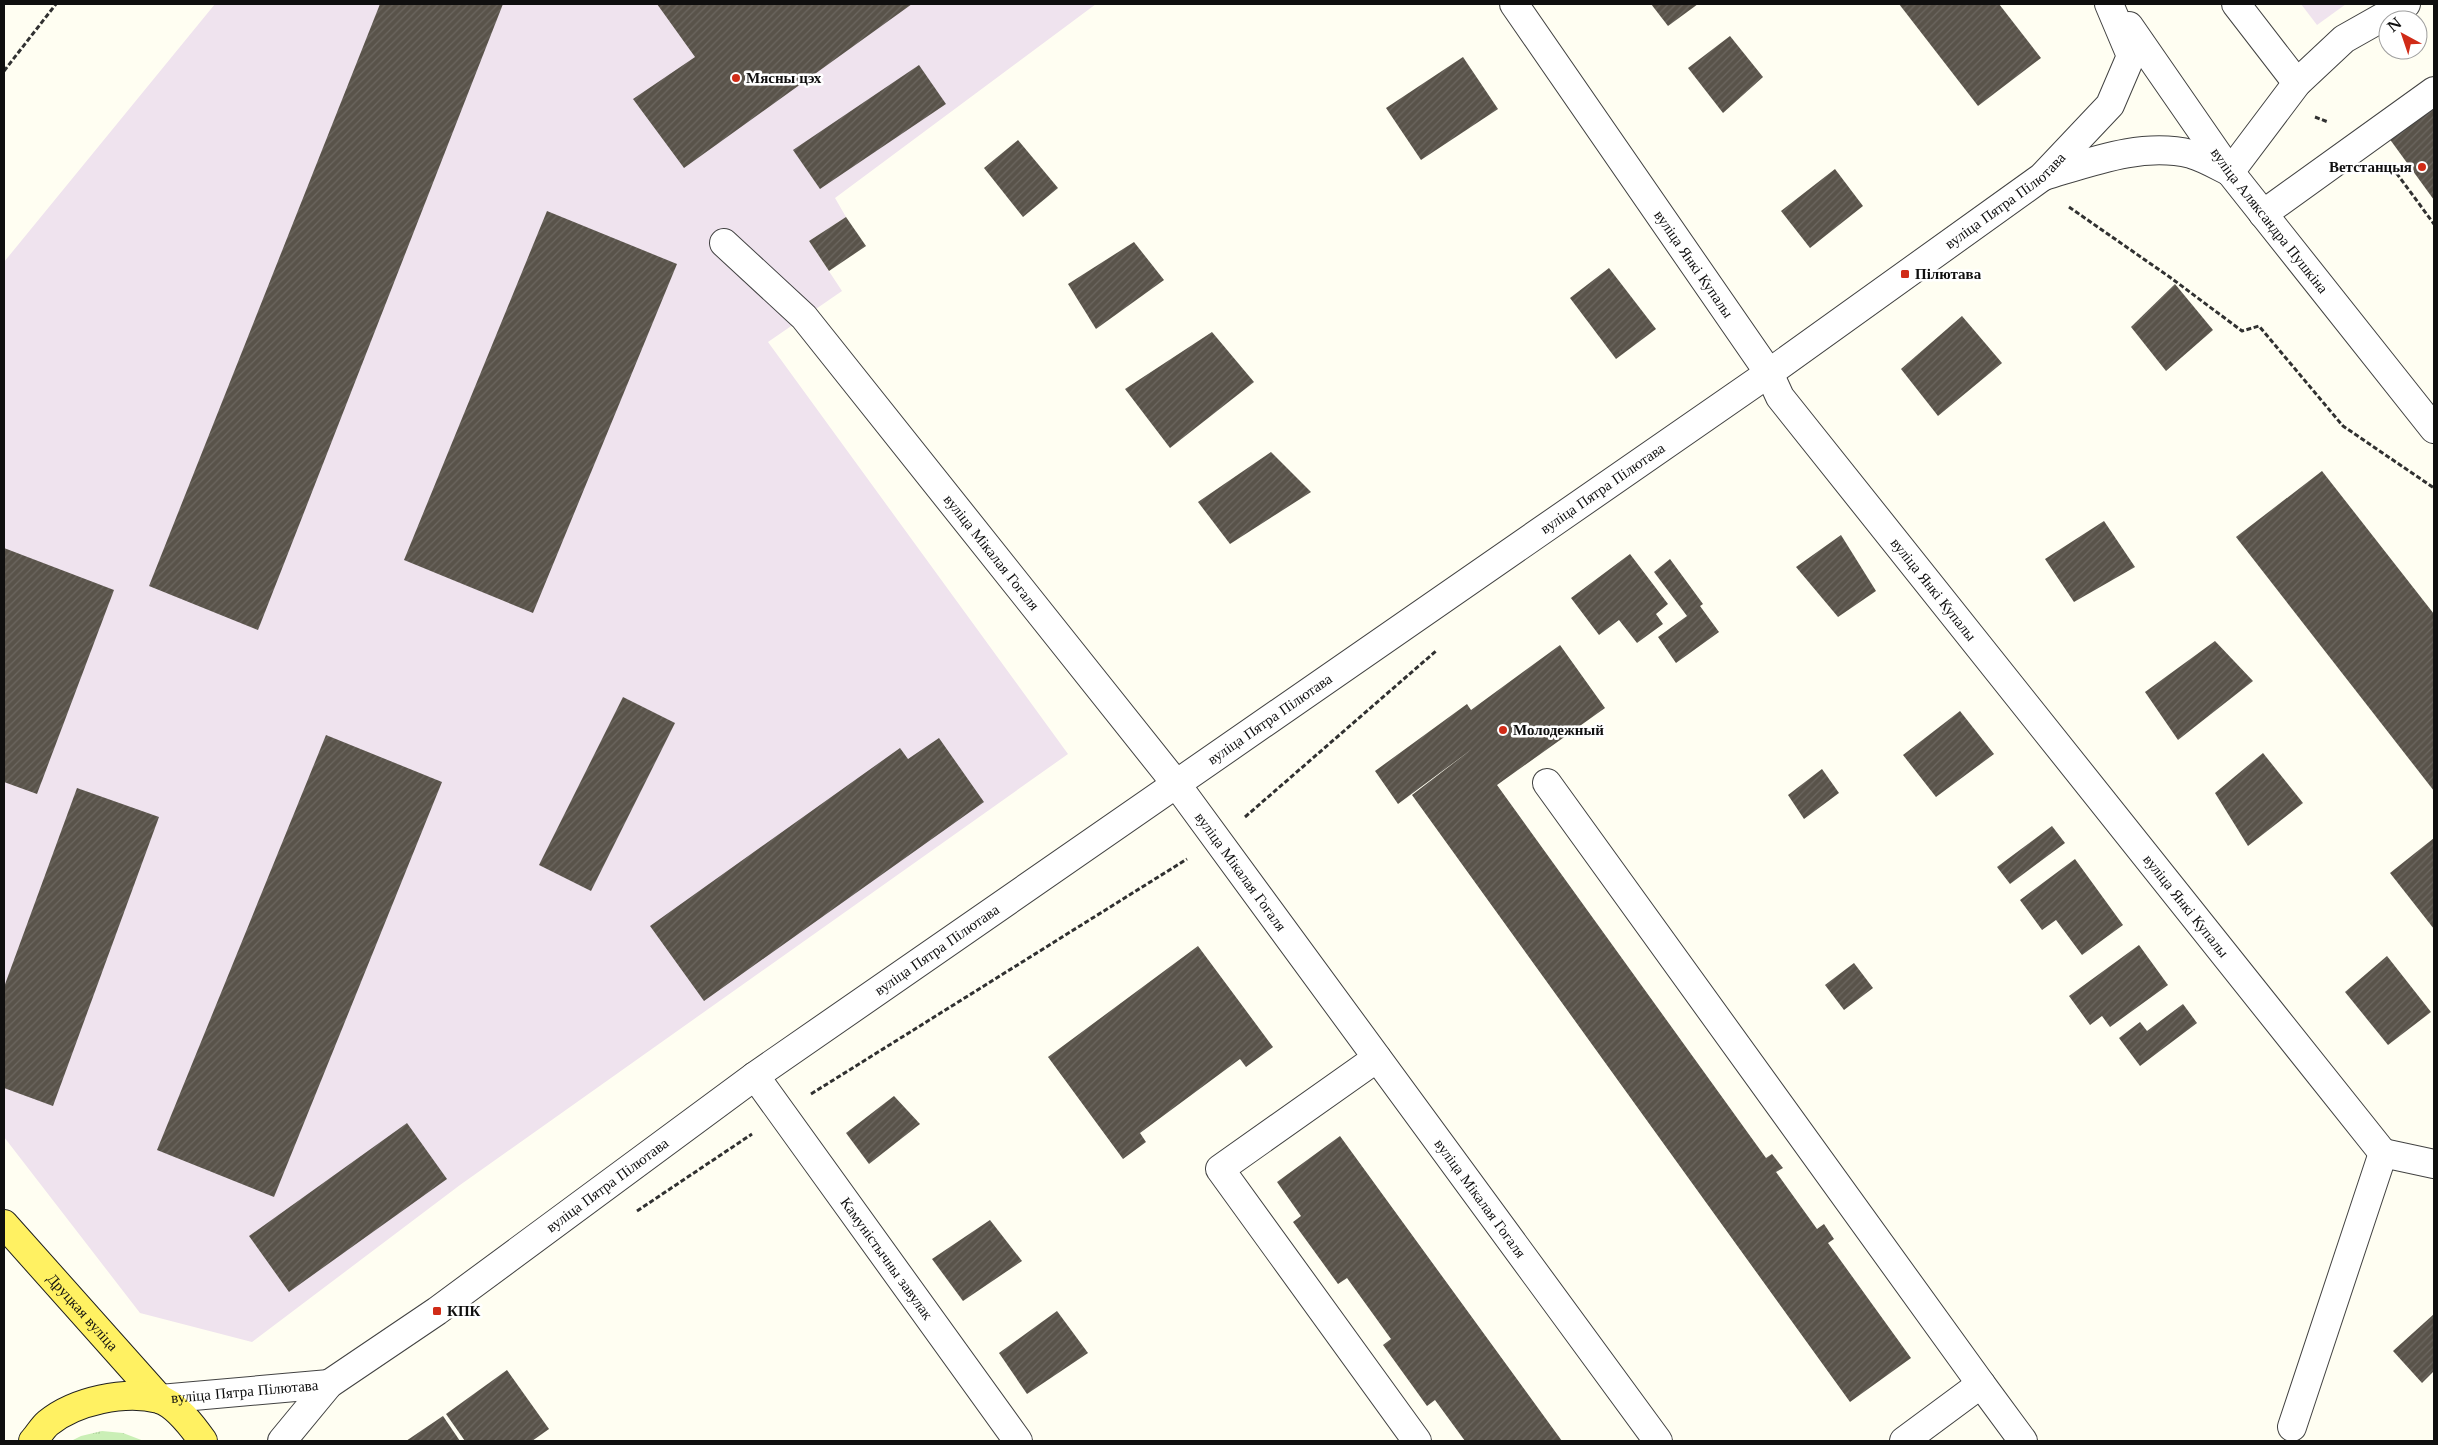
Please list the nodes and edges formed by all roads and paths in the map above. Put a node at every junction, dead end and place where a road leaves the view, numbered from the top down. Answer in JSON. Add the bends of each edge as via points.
{"nodes":[{"id":1,"x":56,"y":4,"type":"edge"},
{"id":2,"x":1514,"y":4,"type":"edge"},
{"id":3,"x":2109,"y":4,"type":"edge"},
{"id":4,"x":2114,"y":4,"type":"edge"},
{"id":5,"x":2236,"y":4,"type":"edge"},
{"id":6,"x":2406,"y":4,"type":"edge"},
{"id":7,"x":4,"y":71,"type":"edge"},
{"id":8,"x":2297,"y":83,"type":"junction"},
{"id":9,"x":2434,"y":91,"type":"edge"},
{"id":10,"x":2230,"y":172,"type":"junction"},
{"id":11,"x":2042,"y":177,"type":"junction"},
{"id":12,"x":2061,"y":207,"type":"dead end"},
{"id":13,"x":2263,"y":214,"type":"junction"},
{"id":14,"x":724,"y":243,"type":"dead end"},
{"id":15,"x":1769,"y":373,"type":"junction"},
{"id":16,"x":2434,"y":429,"type":"edge"},
{"id":17,"x":2434,"y":488,"type":"edge"},
{"id":18,"x":1438,"y":649,"type":"dead end"},
{"id":19,"x":1547,"y":783,"type":"dead end"},
{"id":20,"x":1177,"y":785,"type":"junction"},
{"id":21,"x":1218,"y":840,"type":"junction"},
{"id":22,"x":1377,"y":1058,"type":"junction"},
{"id":23,"x":755,"y":1076,"type":"junction"},
{"id":24,"x":783,"y":1113,"type":"junction"},
{"id":25,"x":2383,"y":1153,"type":"junction"},
{"id":26,"x":2434,"y":1164,"type":"edge"},
{"id":27,"x":635,"y":1213,"type":"dead end"},
{"id":28,"x":4,"y":1224,"type":"edge"},
{"id":29,"x":330,"y":1384,"type":"junction"},
{"id":30,"x":1981,"y":1384,"type":"junction"},
{"id":31,"x":160,"y":1399,"type":"junction"},
{"id":32,"x":2292,"y":1427,"type":"dead end"},
{"id":33,"x":33,"y":1441,"type":"edge"},
{"id":34,"x":203,"y":1441,"type":"edge"},
{"id":35,"x":282,"y":1441,"type":"edge"},
{"id":36,"x":1018,"y":1441,"type":"edge"},
{"id":37,"x":1417,"y":1441,"type":"edge"},
{"id":38,"x":1658,"y":1441,"type":"edge"},
{"id":39,"x":1904,"y":1441,"type":"edge"},
{"id":40,"x":2023,"y":1441,"type":"edge"}],
"edges":[{"from":1,"to":7,"type":"path"},
{"from":2,"to":15,"type":"street","name":"вуліца Янкі Купалы"},
{"from":3,"to":11,"type":"street","name":"вуліца Пятра Пілютава","via":[[2131,56],[2110,105]]},
{"from":4,"to":10,"type":"street","name":"вуліца Аляксандра Пушкіна"},
{"from":5,"to":8,"type":"street"},
{"from":6,"to":8,"type":"street","via":[[2344,39]]},
{"from":8,"to":10,"type":"street"},
{"from":9,"to":13,"type":"street"},
{"from":10,"to":11,"type":"street","via":[[2194,155],[2168,150],[2116,155]]},
{"from":10,"to":13,"type":"street","name":"вуліца Аляксандра Пушкіна"},
{"from":11,"to":15,"type":"street","name":"вуліца Пятра Пілютава"},
{"from":12,"to":17,"type":"path","via":[[2070,207],[2242,331],[2259,326],[2343,426]]},
{"from":13,"to":16,"type":"street","name":"вуліца Аляксандра Пушкіна"},
{"from":14,"to":20,"type":"street","name":"вуліца Мікалая Гогаля","via":[[804,317]]},
{"from":15,"to":20,"type":"street","name":"вуліца Пятра Пілютава"},
{"from":15,"to":25,"type":"street","name":"вуліца Янкі Купалы","via":[[1780,397]]},
{"from":18,"to":21,"type":"path"},
{"from":19,"to":30,"type":"street"},
{"from":20,"to":21,"type":"street","name":"вуліца Мікалая Гогаля"},
{"from":20,"to":23,"type":"street","name":"вуліца Пятра Пілютава"},
{"from":21,"to":22,"type":"street","name":"вуліца Мікалая Гогаля"},
{"from":21,"to":24,"type":"path","via":[[1140,886]]},
{"from":22,"to":37,"type":"street","via":[[1220,1169]]},
{"from":22,"to":38,"type":"street","name":"вуліца Мікалая Гогаля"},
{"from":23,"to":24,"type":"street","name":"Камуністычны завулак"},
{"from":23,"to":29,"type":"street","name":"вуліца Пятра Пілютава","via":[[437,1311]]},
{"from":24,"to":27,"type":"path"},
{"from":24,"to":36,"type":"street","name":"Камуністычны завулак"},
{"from":25,"to":26,"type":"street"},
{"from":25,"to":32,"type":"street"},
{"from":28,"to":31,"type":"main road","name":"Друцкая вуліца"},
{"from":29,"to":31,"type":"street","name":"вуліца Пятра Пілютава"},
{"from":29,"to":35,"type":"street","name":"вуліца Пятра Пілютава"},
{"from":30,"to":39,"type":"street"},
{"from":30,"to":40,"type":"street"},
{"from":31,"to":33,"type":"main road","via":[[117,1396],[81,1405],[48,1423]]},
{"from":31,"to":34,"type":"main road","name":"Друцкая вуліца","via":[[186,1418]]}]}
